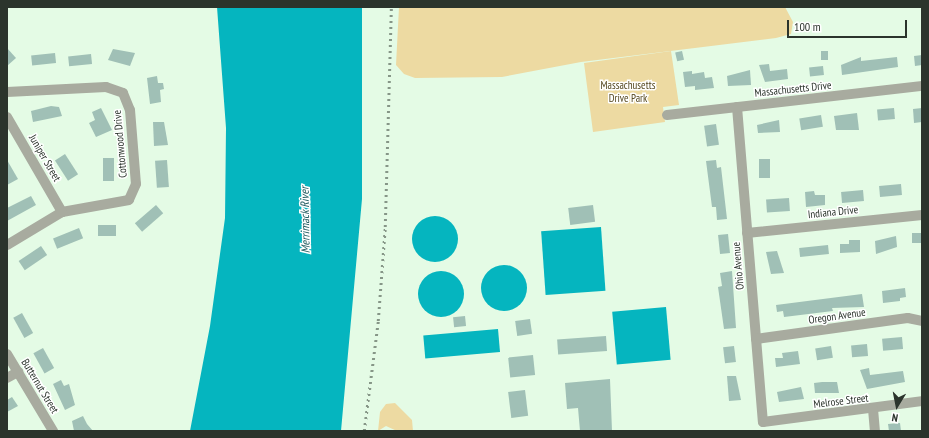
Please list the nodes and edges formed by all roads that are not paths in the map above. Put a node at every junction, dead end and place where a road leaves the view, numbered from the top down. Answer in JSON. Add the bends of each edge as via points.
{"nodes":[{"id":1,"x":922,"y":86,"type":"edge"},
{"id":2,"x":7,"y":92,"type":"edge"},
{"id":3,"x":737,"y":107,"type":"junction"},
{"id":4,"x":667,"y":115,"type":"dead end"},
{"id":5,"x":7,"y":117,"type":"edge"},
{"id":6,"x":62,"y":212,"type":"junction"},
{"id":7,"x":922,"y":215,"type":"edge"},
{"id":8,"x":747,"y":233,"type":"junction"},
{"id":9,"x":7,"y":244,"type":"edge"},
{"id":10,"x":922,"y":321,"type":"edge"},
{"id":11,"x":756,"y":339,"type":"junction"},
{"id":12,"x":7,"y":354,"type":"edge"},
{"id":13,"x":18,"y":372,"type":"junction"},
{"id":14,"x":7,"y":378,"type":"edge"},
{"id":15,"x":922,"y":402,"type":"edge"},
{"id":16,"x":873,"y":410,"type":"junction"},
{"id":17,"x":763,"y":422,"type":"joint"},
{"id":18,"x":53,"y":431,"type":"edge"},
{"id":19,"x":875,"y":431,"type":"edge"}],
"edges":[{"from":1,"to":3,"type":"street","name":"Massachusetts Drive"},
{"from":2,"to":6,"type":"street","name":"Cottonwood Drive","via":[[106,87],[123,93],[128,101],[134,193],[121,204]]},
{"from":3,"to":4,"type":"street","name":"Massachusetts Drive"},
{"from":3,"to":8,"type":"street","name":"Ohio Avenue"},
{"from":5,"to":6,"type":"street","name":"Juniper Street"},
{"from":6,"to":9,"type":"street","name":"Cottonwood Drive"},
{"from":7,"to":8,"type":"street","name":"Indiana Drive"},
{"from":8,"to":11,"type":"street","name":"Ohio Avenue"},
{"from":10,"to":11,"type":"street","name":"Oregon Avenue","via":[[908,318]]},
{"from":11,"to":17,"type":"street","name":"Ohio Avenue"},
{"from":12,"to":13,"type":"street","name":"Butternut Street"},
{"from":13,"to":14,"type":"street"},
{"from":13,"to":18,"type":"street","name":"Butternut Street"},
{"from":15,"to":16,"type":"street","name":"Melrose Street"},
{"from":16,"to":17,"type":"street","name":"Melrose Street"},
{"from":16,"to":19,"type":"street"}]}
